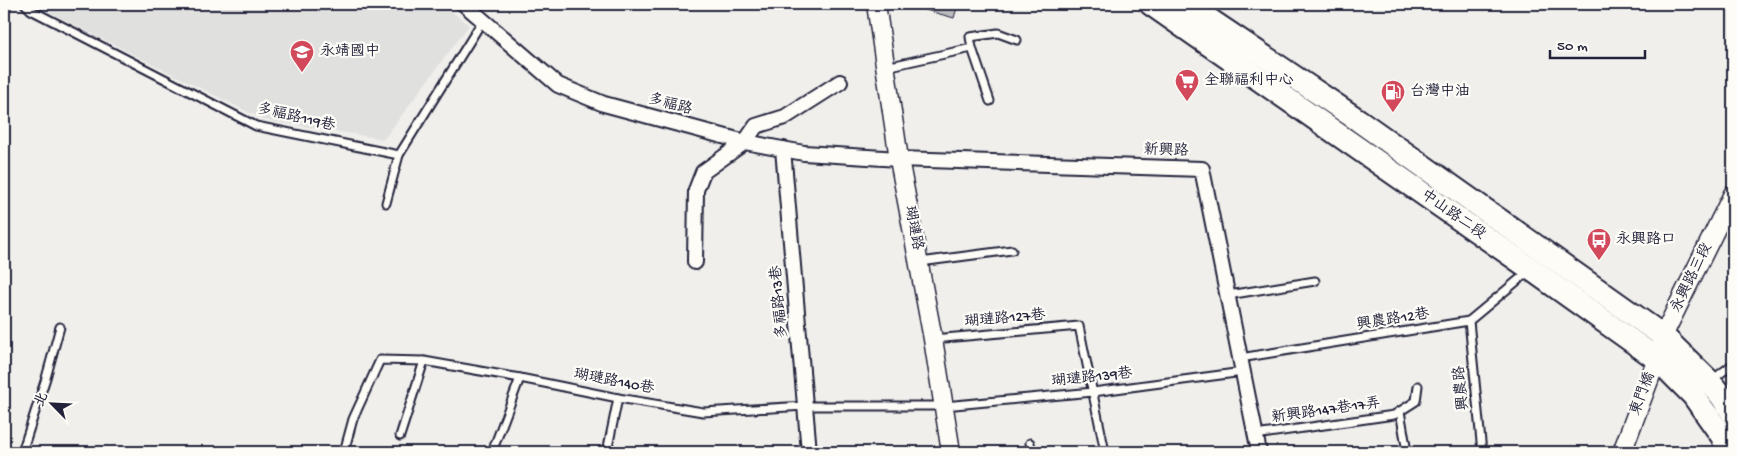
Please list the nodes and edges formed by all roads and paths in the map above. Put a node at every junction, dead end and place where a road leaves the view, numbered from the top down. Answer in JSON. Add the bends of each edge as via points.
{"nodes":[{"id":1,"x":14,"y":4,"type":"edge"},
{"id":2,"x":26,"y":4,"type":"edge"},
{"id":3,"x":464,"y":4,"type":"edge"},
{"id":4,"x":876,"y":4,"type":"edge"},
{"id":5,"x":1151,"y":4,"type":"edge"},
{"id":6,"x":1186,"y":4,"type":"edge"},
{"id":7,"x":4,"y":15,"type":"edge"},
{"id":8,"x":483,"y":19,"type":"junction"},
{"id":9,"x":1017,"y":40,"type":"dead end"},
{"id":10,"x":972,"y":48,"type":"junction"},
{"id":11,"x":886,"y":68,"type":"junction"},
{"id":12,"x":840,"y":82,"type":"dead end"},
{"id":13,"x":990,"y":101,"type":"dead end"},
{"id":14,"x":745,"y":142,"type":"junction"},
{"id":15,"x":783,"y":149,"type":"junction"},
{"id":16,"x":399,"y":155,"type":"junction"},
{"id":17,"x":900,"y":159,"type":"junction"},
{"id":18,"x":1733,"y":194,"type":"edge"},
{"id":19,"x":386,"y":203,"type":"dead end"},
{"id":20,"x":1012,"y":250,"type":"dead end"},
{"id":21,"x":695,"y":262,"type":"dead end"},
{"id":22,"x":919,"y":262,"type":"junction"},
{"id":23,"x":1531,"y":269,"type":"junction"},
{"id":24,"x":1315,"y":281,"type":"dead end"},
{"id":25,"x":1228,"y":294,"type":"junction"},
{"id":26,"x":1469,"y":322,"type":"junction"},
{"id":27,"x":60,"y":327,"type":"dead end"},
{"id":28,"x":1663,"y":336,"type":"junction"},
{"id":29,"x":933,"y":339,"type":"junction"},
{"id":30,"x":1240,"y":358,"type":"junction"},
{"id":31,"x":1657,"y":359,"type":"junction"},
{"id":32,"x":424,"y":361,"type":"junction"},
{"id":33,"x":1733,"y":364,"type":"edge"},
{"id":34,"x":1243,"y":372,"type":"junction"},
{"id":35,"x":520,"y":378,"type":"junction"},
{"id":36,"x":1710,"y":382,"type":"junction"},
{"id":37,"x":1418,"y":386,"type":"dead end"},
{"id":38,"x":1093,"y":392,"type":"junction"},
{"id":39,"x":618,"y":398,"type":"junction"},
{"id":40,"x":805,"y":406,"type":"junction"},
{"id":41,"x":944,"y":406,"type":"junction"},
{"id":42,"x":1400,"y":411,"type":"junction"},
{"id":43,"x":1733,"y":414,"type":"edge"},
{"id":44,"x":1255,"y":435,"type":"junction"},
{"id":45,"x":400,"y":436,"type":"dead end"},
{"id":46,"x":1030,"y":444,"type":"dead end"},
{"id":47,"x":22,"y":452,"type":"edge"},
{"id":48,"x":344,"y":452,"type":"edge"},
{"id":49,"x":492,"y":452,"type":"edge"},
{"id":50,"x":606,"y":452,"type":"edge"},
{"id":51,"x":809,"y":452,"type":"edge"},
{"id":52,"x":951,"y":452,"type":"edge"},
{"id":53,"x":1032,"y":452,"type":"edge"},
{"id":54,"x":1105,"y":452,"type":"edge"},
{"id":55,"x":1259,"y":452,"type":"edge"},
{"id":56,"x":1407,"y":452,"type":"edge"},
{"id":57,"x":1482,"y":452,"type":"edge"},
{"id":58,"x":1622,"y":452,"type":"edge"},
{"id":59,"x":1729,"y":452,"type":"edge"}],
"edges":[{"from":1,"to":7,"type":"path"},
{"from":2,"to":16,"type":"lane","name":"多福路119巷","via":[[31,10],[256,126]]},
{"from":3,"to":8,"type":"street","name":"多福路"},
{"from":4,"to":11,"type":"street","name":"瑚璉路"},
{"from":5,"to":23,"type":"main road","name":"中山路二段"},
{"from":6,"to":28,"type":"main road","name":"中山路二段","via":[[1358,120]]},
{"from":8,"to":14,"type":"street","name":"多福路","via":[[558,85],[604,104]]},
{"from":8,"to":16,"type":"lane"},
{"from":9,"to":10,"type":"lane","via":[[998,34],[970,37]]},
{"from":10,"to":11,"type":"lane"},
{"from":10,"to":13,"type":"lane"},
{"from":11,"to":17,"type":"street","name":"瑚璉路"},
{"from":12,"to":14,"type":"street","via":[[785,117],[756,126]]},
{"from":14,"to":15,"type":"street","name":"多福路"},
{"from":14,"to":21,"type":"street","via":[[703,172],[696,190]]},
{"from":15,"to":17,"type":"street","name":"多福路"},
{"from":15,"to":40,"type":"street","name":"多福路13巷"},
{"from":16,"to":19,"type":"lane"},
{"from":17,"to":22,"type":"street","name":"瑚璉路"},
{"from":17,"to":25,"type":"street","name":"新興路","via":[[1202,168]]},
{"from":18,"to":28,"type":"street","name":"永興路三段"},
{"from":20,"to":22,"type":"lane"},
{"from":22,"to":29,"type":"street","name":"瑚璉路"},
{"from":23,"to":26,"type":"lane"},
{"from":23,"to":31,"type":"main road","name":"中山路二段"},
{"from":24,"to":25,"type":"lane"},
{"from":25,"to":30,"type":"street","name":"新興路"},
{"from":26,"to":30,"type":"lane","name":"興農路12巷"},
{"from":26,"to":57,"type":"lane","name":"興農路"},
{"from":27,"to":47,"type":"lane"},
{"from":28,"to":31,"type":"street","name":"東門橋"},
{"from":28,"to":36,"type":"main road","name":"中山路二段"},
{"from":29,"to":38,"type":"lane","name":"瑚璉路127巷","via":[[1079,326]]},
{"from":29,"to":41,"type":"street","name":"瑚璉路"},
{"from":30,"to":34,"type":"street","name":"新興路"},
{"from":31,"to":58,"type":"street","name":"東門橋"},
{"from":31,"to":59,"type":"main road","name":"中山路二段","via":[[1693,396],[1722,436]]},
{"from":32,"to":35,"type":"lane","name":"瑚璉路140巷"},
{"from":32,"to":45,"type":"lane"},
{"from":32,"to":48,"type":"lane","name":"瑚璉路140巷","via":[[380,360],[354,419]]},
{"from":33,"to":36,"type":"lane"},
{"from":34,"to":38,"type":"lane","name":"瑚璉路139巷"},
{"from":34,"to":44,"type":"street","name":"新興路"},
{"from":35,"to":39,"type":"lane","name":"瑚璉路140巷"},
{"from":35,"to":49,"type":"lane"},
{"from":36,"to":43,"type":"main road","name":"中山路二段"},
{"from":37,"to":42,"type":"lane","name":"新興路147巷17弄","via":[[1416,401]]},
{"from":38,"to":41,"type":"lane","name":"瑚璉路139巷"},
{"from":38,"to":54,"type":"lane"},
{"from":39,"to":40,"type":"lane","name":"瑚璉路140巷","via":[[703,412]]},
{"from":39,"to":50,"type":"lane"},
{"from":40,"to":41,"type":"lane","name":"瑚璉路140巷"},
{"from":40,"to":51,"type":"street","name":"多福路13巷"},
{"from":41,"to":52,"type":"street","name":"瑚璉路"},
{"from":42,"to":44,"type":"lane","name":"新興路147巷17弄","via":[[1394,415]]},
{"from":42,"to":56,"type":"lane","name":"新興路147巷17弄"},
{"from":44,"to":55,"type":"street","name":"新興路"},
{"from":46,"to":53,"type":"lane"}]}
